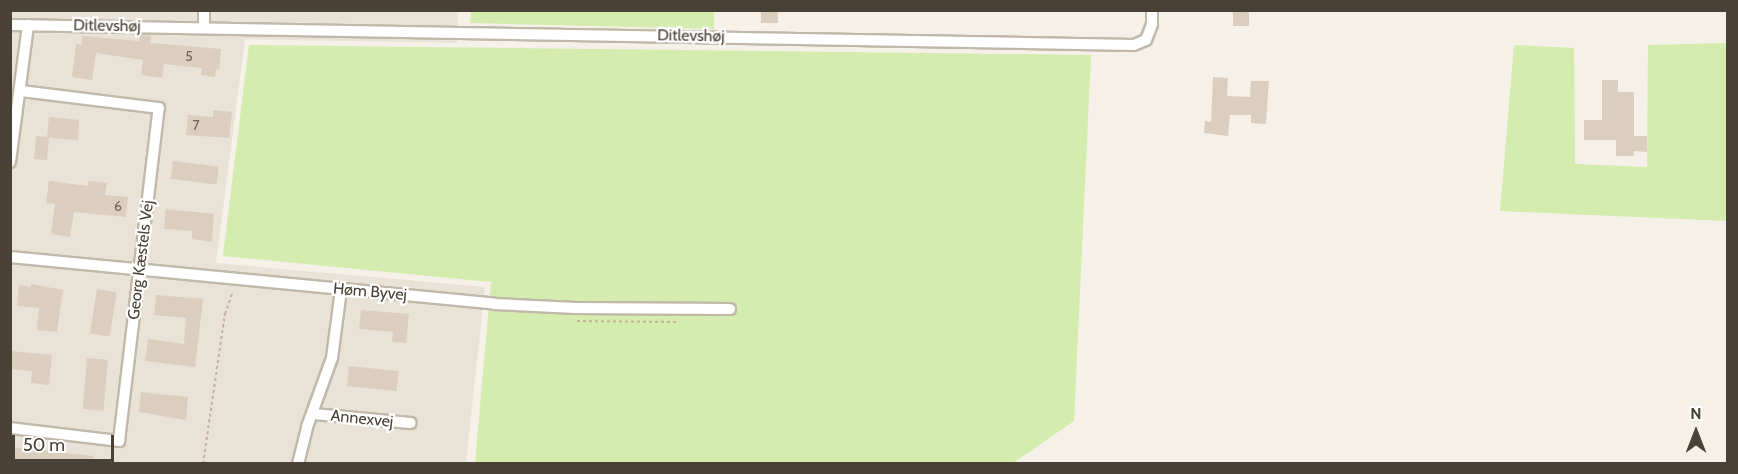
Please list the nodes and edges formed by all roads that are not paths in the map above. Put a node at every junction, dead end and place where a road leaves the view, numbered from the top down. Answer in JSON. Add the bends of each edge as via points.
{"nodes":[{"id":1,"x":204,"y":10,"type":"edge"},
{"id":2,"x":1152,"y":10,"type":"edge"},
{"id":3,"x":10,"y":25,"type":"edge"},
{"id":4,"x":28,"y":26,"type":"junction"},
{"id":5,"x":204,"y":28,"type":"junction"},
{"id":6,"x":21,"y":92,"type":"junction"},
{"id":7,"x":10,"y":162,"type":"edge"},
{"id":8,"x":10,"y":257,"type":"edge"},
{"id":9,"x":140,"y":270,"type":"junction"},
{"id":10,"x":341,"y":290,"type":"junction"},
{"id":11,"x":730,"y":309,"type":"dead end"},
{"id":12,"x":314,"y":414,"type":"junction"},
{"id":13,"x":411,"y":423,"type":"dead end"},
{"id":14,"x":10,"y":428,"type":"edge"},
{"id":15,"x":298,"y":464,"type":"edge"}],
"edges":[{"from":1,"to":5,"type":"street"},
{"from":2,"to":5,"type":"street","name":"Ditlevshøj","via":[[1146,40],[1134,45]]},
{"from":3,"to":4,"type":"street","name":"Ditlevshøj"},
{"from":4,"to":5,"type":"street","name":"Ditlevshøj"},
{"from":4,"to":6,"type":"street"},
{"from":6,"to":7,"type":"street"},
{"from":6,"to":9,"type":"street","name":"Georg Kæstels Vej","via":[[159,108]]},
{"from":8,"to":9,"type":"street","name":"Høm Byvej"},
{"from":9,"to":10,"type":"street","name":"Høm Byvej"},
{"from":9,"to":14,"type":"street","name":"Georg Kæstels Vej","via":[[119,441]]},
{"from":10,"to":11,"type":"street","name":"Høm Byvej","via":[[576,309]]},
{"from":10,"to":12,"type":"street","name":"Annexvej","via":[[332,358]]},
{"from":12,"to":13,"type":"street","name":"Annexvej"},
{"from":12,"to":15,"type":"street","name":"Annexvej"}]}
